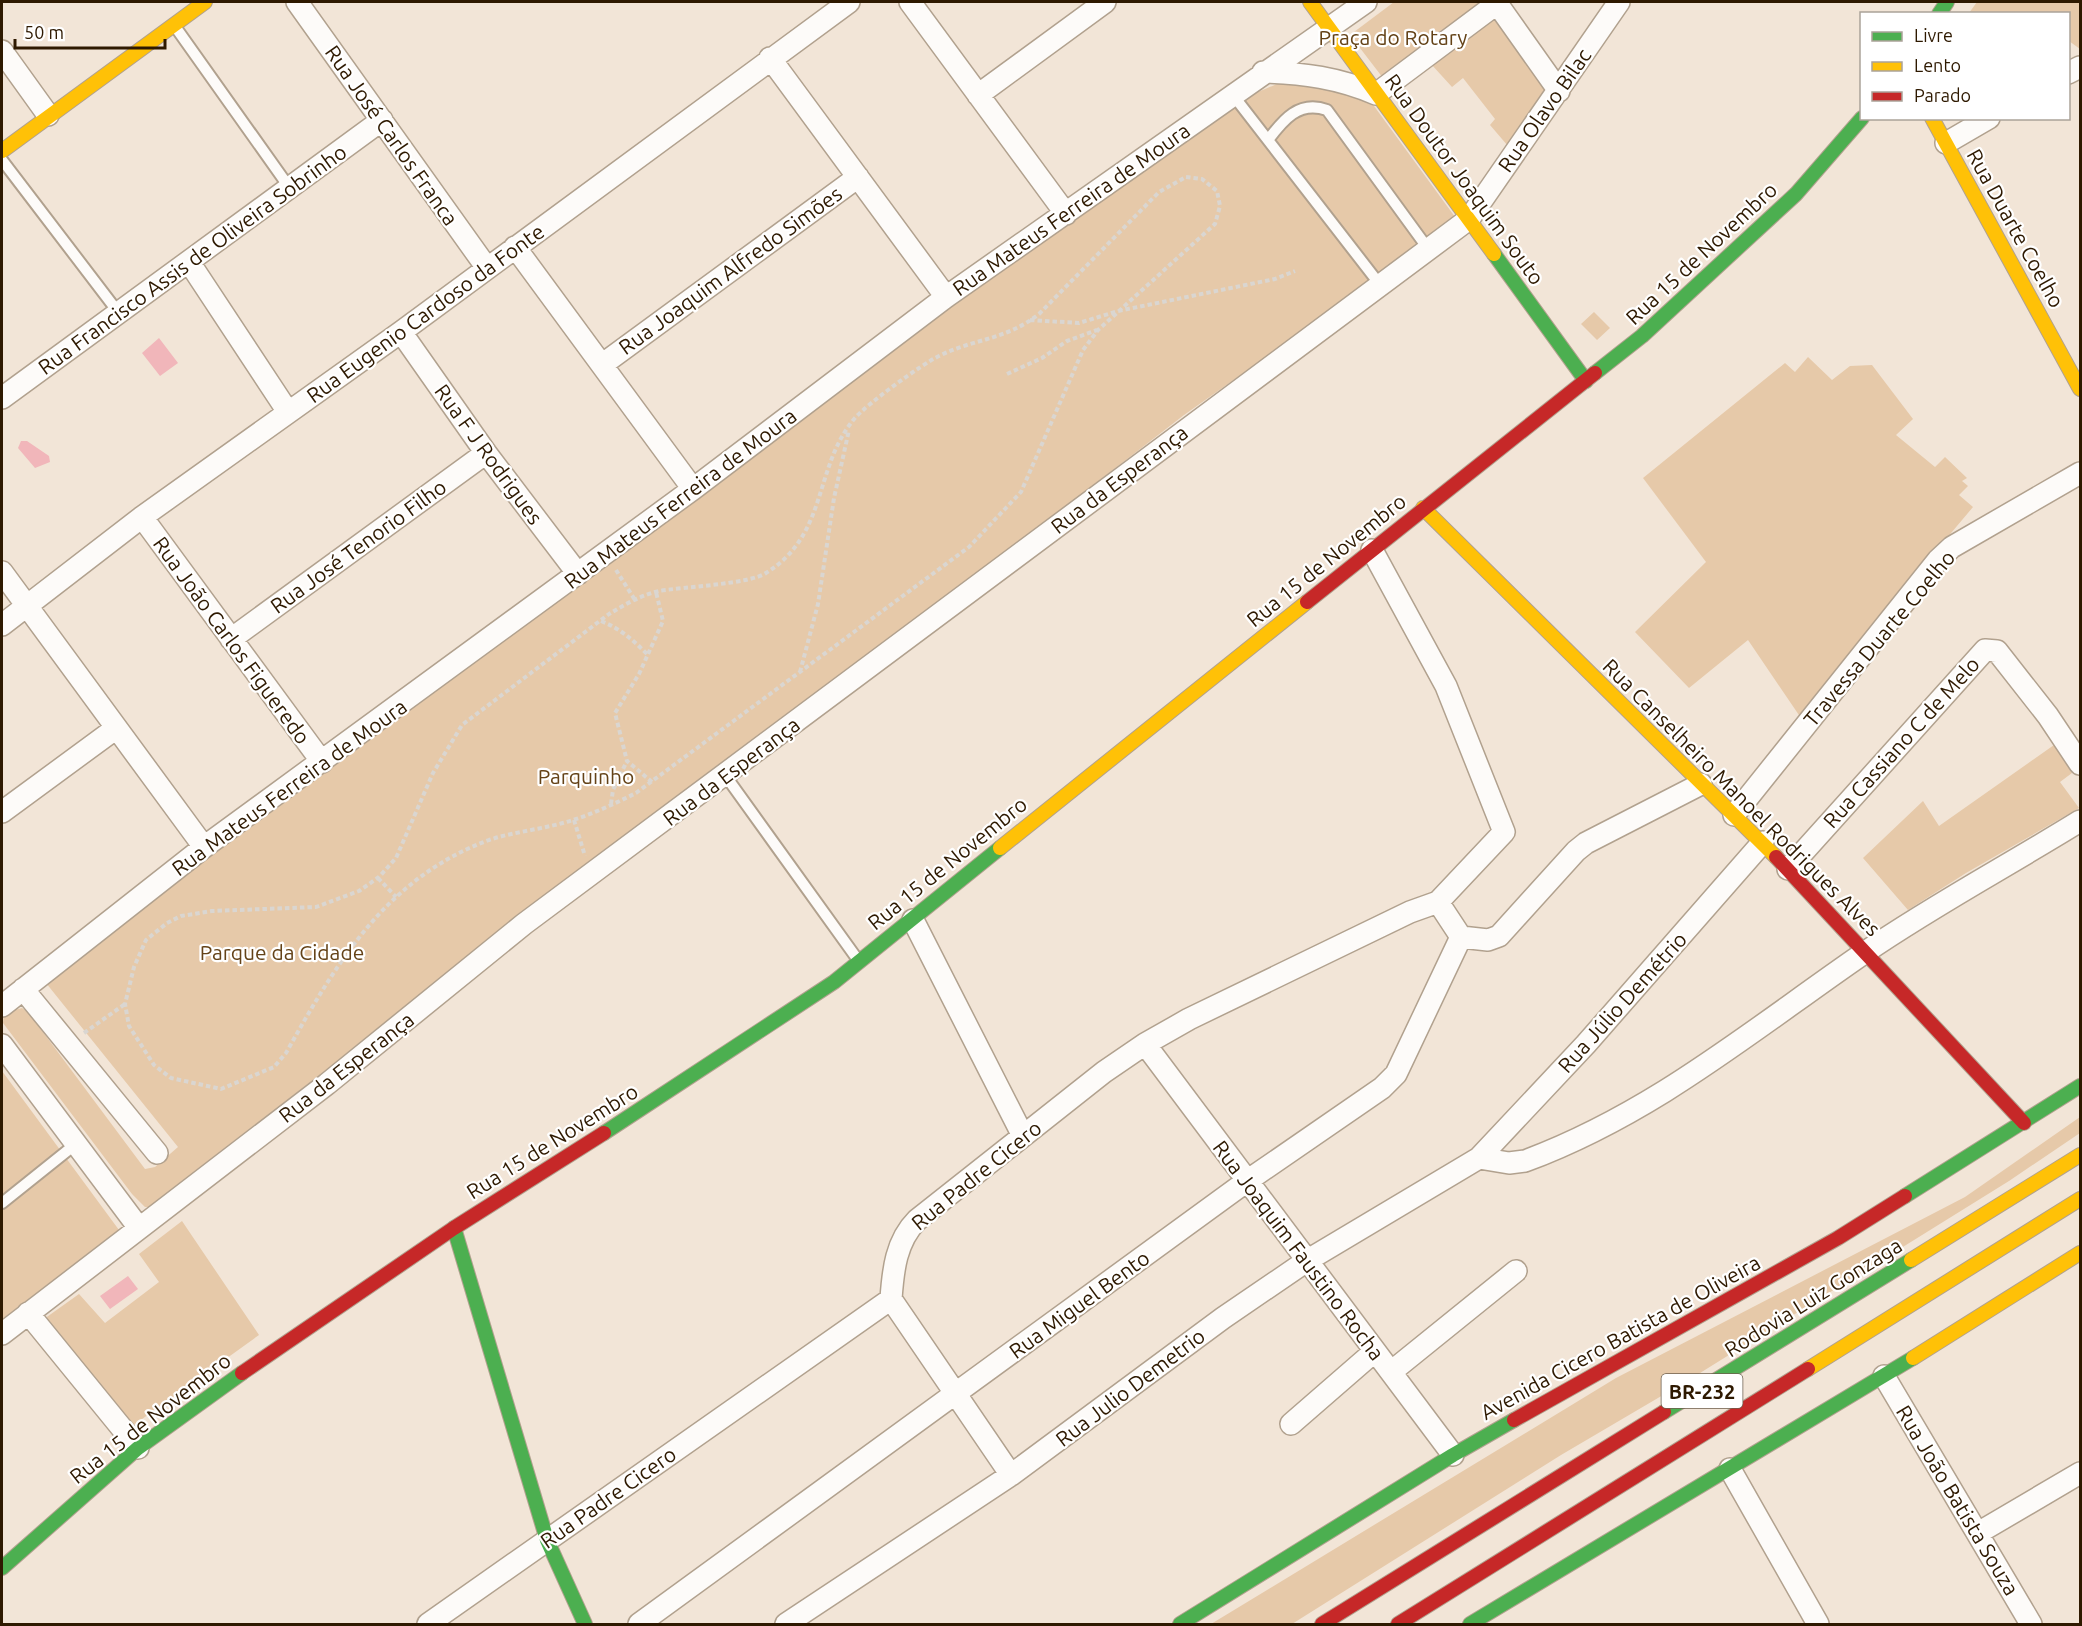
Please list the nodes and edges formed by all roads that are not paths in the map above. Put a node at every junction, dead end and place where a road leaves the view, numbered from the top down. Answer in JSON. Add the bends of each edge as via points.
{"nodes":[{"id":1,"x":205,"y":2,"type":"edge"},
{"id":2,"x":297,"y":2,"type":"edge"},
{"id":3,"x":849,"y":2,"type":"edge"},
{"id":4,"x":910,"y":2,"type":"edge"},
{"id":5,"x":1105,"y":2,"type":"edge"},
{"id":6,"x":1310,"y":2,"type":"edge"},
{"id":7,"x":1366,"y":2,"type":"edge"},
{"id":8,"x":1497,"y":2,"type":"edge"},
{"id":9,"x":1619,"y":2,"type":"edge"},
{"id":10,"x":174,"y":25,"type":"junction"},
{"id":11,"x":1329,"y":27,"type":"junction"},
{"id":12,"x":2,"y":51,"type":"edge"},
{"id":13,"x":771,"y":58,"type":"junction"},
{"id":14,"x":1263,"y":72,"type":"junction"},
{"id":15,"x":1559,"y":91,"type":"junction"},
{"id":16,"x":1376,"y":94,"type":"junction"},
{"id":17,"x":978,"y":95,"type":"junction"},
{"id":18,"x":1233,"y":95,"type":"junction"},
{"id":19,"x":48,"y":115,"type":"junction"},
{"id":20,"x":382,"y":120,"type":"junction"},
{"id":21,"x":1860,"y":120,"type":"edge"},
{"id":22,"x":1933,"y":120,"type":"edge"},
{"id":23,"x":1986,"y":120,"type":"edge"},
{"id":24,"x":1268,"y":140,"type":"junction"},
{"id":25,"x":1946,"y":143,"type":"junction"},
{"id":26,"x":2,"y":151,"type":"edge"},
{"id":27,"x":2,"y":160,"type":"edge"},
{"id":28,"x":858,"y":177,"type":"junction"},
{"id":29,"x":289,"y":188,"type":"junction"},
{"id":30,"x":1066,"y":214,"type":"junction"},
{"id":31,"x":1469,"y":219,"type":"junction"},
{"id":32,"x":515,"y":248,"type":"junction"},
{"id":33,"x":1429,"y":250,"type":"junction"},
{"id":34,"x":189,"y":262,"type":"junction"},
{"id":35,"x":487,"y":268,"type":"junction"},
{"id":36,"x":1381,"y":286,"type":"junction"},
{"id":37,"x":946,"y":297,"type":"junction"},
{"id":38,"x":118,"y":312,"type":"junction"},
{"id":39,"x":401,"y":332,"type":"junction"},
{"id":40,"x":603,"y":364,"type":"junction"},
{"id":41,"x":1586,"y":381,"type":"junction"},
{"id":42,"x":2080,"y":389,"type":"edge"},
{"id":43,"x":2,"y":398,"type":"edge"},
{"id":44,"x":288,"y":412,"type":"junction"},
{"id":45,"x":486,"y":453,"type":"junction"},
{"id":46,"x":2080,"y":472,"type":"edge"},
{"id":47,"x":693,"y":489,"type":"junction"},
{"id":48,"x":1423,"y":508,"type":"junction"},
{"id":49,"x":142,"y":517,"type":"junction"},
{"id":50,"x":1372,"y":550,"type":"junction"},
{"id":51,"x":2,"y":572,"type":"edge"},
{"id":52,"x":578,"y":574,"type":"junction"},
{"id":53,"x":27,"y":607,"type":"junction"},
{"id":54,"x":2,"y":625,"type":"edge"},
{"id":55,"x":231,"y":639,"type":"junction"},
{"id":56,"x":115,"y":729,"type":"junction"},
{"id":57,"x":322,"y":762,"type":"junction"},
{"id":58,"x":2080,"y":764,"type":"edge"},
{"id":59,"x":725,"y":775,"type":"junction"},
{"id":60,"x":1701,"y":784,"type":"junction"},
{"id":61,"x":2,"y":812,"type":"edge"},
{"id":62,"x":1734,"y":815,"type":"junction"},
{"id":63,"x":2080,"y":821,"type":"edge"},
{"id":64,"x":1762,"y":842,"type":"junction"},
{"id":65,"x":204,"y":847,"type":"junction"},
{"id":66,"x":1788,"y":869,"type":"junction"},
{"id":67,"x":1438,"y":902,"type":"junction"},
{"id":68,"x":913,"y":920,"type":"junction"},
{"id":69,"x":1461,"y":937,"type":"junction"},
{"id":70,"x":1865,"y":952,"type":"junction"},
{"id":71,"x":859,"y":961,"type":"junction"},
{"id":72,"x":23,"y":989,"type":"junction"},
{"id":73,"x":2,"y":1006,"type":"edge"},
{"id":74,"x":1144,"y":1044,"type":"junction"},
{"id":75,"x":2,"y":1045,"type":"edge"},
{"id":76,"x":2080,"y":1086,"type":"edge"},
{"id":77,"x":2024,"y":1123,"type":"junction"},
{"id":78,"x":1023,"y":1136,"type":"junction"},
{"id":79,"x":77,"y":1143,"type":"junction"},
{"id":80,"x":157,"y":1153,"type":"dead end"},
{"id":81,"x":2080,"y":1155,"type":"edge"},
{"id":82,"x":1479,"y":1158,"type":"junction"},
{"id":83,"x":1247,"y":1181,"type":"junction"},
{"id":84,"x":2080,"y":1199,"type":"edge"},
{"id":85,"x":2,"y":1203,"type":"edge"},
{"id":86,"x":139,"y":1228,"type":"junction"},
{"id":87,"x":454,"y":1228,"type":"junction"},
{"id":88,"x":2080,"y":1253,"type":"edge"},
{"id":89,"x":1308,"y":1260,"type":"junction"},
{"id":90,"x":1516,"y":1271,"type":"dead end"},
{"id":91,"x":891,"y":1299,"type":"junction"},
{"id":92,"x":28,"y":1313,"type":"junction"},
{"id":93,"x":2,"y":1334,"type":"edge"},
{"id":94,"x":1375,"y":1351,"type":"junction"},
{"id":95,"x":1391,"y":1372,"type":"junction"},
{"id":96,"x":1884,"y":1376,"type":"junction"},
{"id":97,"x":956,"y":1393,"type":"junction"},
{"id":98,"x":1291,"y":1424,"type":"dead end"},
{"id":99,"x":138,"y":1448,"type":"junction"},
{"id":100,"x":1453,"y":1455,"type":"junction"},
{"id":101,"x":1730,"y":1469,"type":"junction"},
{"id":102,"x":2080,"y":1473,"type":"edge"},
{"id":103,"x":1011,"y":1475,"type":"junction"},
{"id":104,"x":1978,"y":1533,"type":"junction"},
{"id":105,"x":547,"y":1540,"type":"junction"},
{"id":106,"x":2,"y":1568,"type":"edge"},
{"id":107,"x":428,"y":1624,"type":"edge"},
{"id":108,"x":585,"y":1624,"type":"edge"},
{"id":109,"x":639,"y":1624,"type":"edge"},
{"id":110,"x":786,"y":1624,"type":"edge"},
{"id":111,"x":1180,"y":1624,"type":"edge"},
{"id":112,"x":1322,"y":1624,"type":"edge"},
{"id":113,"x":1398,"y":1624,"type":"edge"},
{"id":114,"x":1470,"y":1624,"type":"edge"},
{"id":115,"x":1818,"y":1624,"type":"edge"},
{"id":116,"x":2031,"y":1624,"type":"edge"}],
"edges":[{"from":1,"to":10,"type":"main road"},
{"from":2,"to":20,"type":"street","name":"Rua José Carlos Franca"},
{"from":3,"to":13,"type":"street","name":"Rua Eugenio Cardoso da Fonte"},
{"from":4,"to":17,"type":"street"},
{"from":5,"to":17,"type":"street"},
{"from":6,"to":11,"type":"main road","name":"Rua Doutor Joaquim Souto"},
{"from":7,"to":11,"type":"street","name":"Rua Mateus Ferreira de Moura"},
{"from":8,"to":15,"type":"street"},
{"from":8,"to":16,"type":"street"},
{"from":9,"to":15,"type":"street","name":"Rua Olavo Bilac"},
{"from":10,"to":19,"type":"main road"},
{"from":10,"to":29,"type":"lane"},
{"from":11,"to":14,"type":"street","name":"Rua Mateus Ferreira de Moura"},
{"from":11,"to":16,"type":"main road","name":"Rua Doutor Joaquim Souto"},
{"from":12,"to":19,"type":"street"},
{"from":13,"to":28,"type":"street"},
{"from":13,"to":32,"type":"street","name":"Rua Eugenio Cardoso da Fonte"},
{"from":14,"to":16,"type":"street","via":[[1321,76]]},
{"from":14,"to":18,"type":"street","name":"Rua Mateus Ferreira de Moura"},
{"from":15,"to":31,"type":"street","name":"Rua Olavo Bilac"},
{"from":16,"to":31,"type":"main road","name":"Rua Doutor Joaquim Souto"},
{"from":17,"to":30,"type":"street"},
{"from":18,"to":24,"type":"lane"},
{"from":18,"to":30,"type":"street","name":"Rua Mateus Ferreira de Moura"},
{"from":19,"to":26,"type":"main road"},
{"from":20,"to":29,"type":"street","name":"Rua Francisco Assis de Oliveira Sobrinho"},
{"from":20,"to":35,"type":"street","name":"Rua José Carlos Franca"},
{"from":21,"to":41,"type":"main road","name":"Rua 15 de Novembro","via":[[1796,194],[1642,336]]},
{"from":22,"to":25,"type":"main road","name":"Rua Duarte Coelho"},
{"from":23,"to":25,"type":"street"},
{"from":24,"to":33,"type":"lane","via":[[1284,119],[1303,107],[1327,110]]},
{"from":24,"to":36,"type":"lane"},
{"from":25,"to":42,"type":"main road","name":"Rua Duarte Coelho"},
{"from":27,"to":38,"type":"lane"},
{"from":28,"to":37,"type":"street"},
{"from":28,"to":40,"type":"street","name":"Rua Joaquim Alfredo Simões"},
{"from":29,"to":34,"type":"street","name":"Rua Francisco Assis de Oliveira Sobrinho"},
{"from":30,"to":37,"type":"street","name":"Rua Mateus Ferreira de Moura"},
{"from":31,"to":33,"type":"street","name":"Rua da Esperança"},
{"from":31,"to":41,"type":"main road","name":"Rua Doutor Joaquim Souto"},
{"from":32,"to":35,"type":"street","name":"Rua Eugenio Cardoso da Fonte"},
{"from":32,"to":40,"type":"street"},
{"from":33,"to":36,"type":"street","name":"Rua da Esperança"},
{"from":34,"to":38,"type":"street","name":"Rua Francisco Assis de Oliveira Sobrinho"},
{"from":34,"to":44,"type":"street"},
{"from":35,"to":39,"type":"street","name":"Rua Eugenio Cardoso da Fonte"},
{"from":36,"to":59,"type":"street","name":"Rua da Esperança"},
{"from":37,"to":47,"type":"street","name":"Rua Mateus Ferreira de Moura"},
{"from":38,"to":43,"type":"street","name":"Rua Francisco Assis de Oliveira Sobrinho"},
{"from":39,"to":44,"type":"street","name":"Rua Eugenio Cardoso da Fonte"},
{"from":39,"to":45,"type":"street","name":"Rua F J Rodrigues"},
{"from":40,"to":47,"type":"street"},
{"from":41,"to":48,"type":"main road","name":"Rua 15 de Novembro"},
{"from":44,"to":49,"type":"street","name":"Rua Eugenio Cardoso da Fonte"},
{"from":45,"to":52,"type":"street","name":"Rua F J Rodrigues"},
{"from":45,"to":55,"type":"street","name":"Rua José Tenorio Filho"},
{"from":46,"to":62,"type":"street","name":"Travessa Duarte Coelho","via":[[1952,547],[1938,560]]},
{"from":47,"to":52,"type":"street","name":"Rua Mateus Ferreira de Moura"},
{"from":48,"to":50,"type":"main road","name":"Rua 15 de Novembro"},
{"from":48,"to":60,"type":"main road","name":"Rua Canselheiro Manoel Rodrigues Alves"},
{"from":49,"to":53,"type":"street","name":"Rua Eugenio Cardoso da Fonte"},
{"from":49,"to":55,"type":"street","name":"Rua João Carlos Figueredo"},
{"from":50,"to":67,"type":"street","via":[[1446,686],[1504,832]]},
{"from":50,"to":68,"type":"main road","name":"Rua 15 de Novembro","via":[[1024,826]]},
{"from":51,"to":53,"type":"street"},
{"from":52,"to":57,"type":"street","name":"Rua Mateus Ferreira de Moura"},
{"from":53,"to":54,"type":"street","name":"Rua Eugenio Cardoso da Fonte"},
{"from":53,"to":56,"type":"street"},
{"from":55,"to":57,"type":"street","name":"Rua João Carlos Figueredo"},
{"from":56,"to":61,"type":"street"},
{"from":56,"to":65,"type":"street"},
{"from":57,"to":65,"type":"street","name":"Rua Mateus Ferreira de Moura"},
{"from":58,"to":66,"type":"street","name":"Rua Cassiano C de Melo","via":[[1997,651],[1985,650]]},
{"from":59,"to":71,"type":"lane"},
{"from":59,"to":86,"type":"street","name":"Rua da Esperança","via":[[524,924],[327,1084]]},
{"from":60,"to":62,"type":"main road","name":"Rua Canselheiro Manoel Rodrigues Alves"},
{"from":60,"to":69,"type":"street","via":[[1576,851],[1499,936],[1488,940]]},
{"from":62,"to":64,"type":"main road","name":"Rua Canselheiro Manoel Rodrigues Alves"},
{"from":63,"to":70,"type":"street"},
{"from":64,"to":66,"type":"main road","name":"Rua Canselheiro Manoel Rodrigues Alves"},
{"from":64,"to":82,"type":"street","name":"Rua Júlio Demétrio","via":[[1586,1044]]},
{"from":65,"to":72,"type":"street","name":"Rua Mateus Ferreira de Moura"},
{"from":66,"to":70,"type":"main road","name":"Rua Canselheiro Manoel Rodrigues Alves"},
{"from":67,"to":69,"type":"street"},
{"from":67,"to":74,"type":"street","name":"Rua Padre Cicero","via":[[1188,1019]]},
{"from":68,"to":71,"type":"main road","name":"Rua 15 de Novembro"},
{"from":68,"to":78,"type":"street"},
{"from":69,"to":83,"type":"street","name":"Rua Miguel Bento","via":[[1396,1074],[1382,1088]]},
{"from":70,"to":77,"type":"main road","name":"Rua Canselheiro Manoel Rodrigues Alves"},
{"from":70,"to":82,"type":"street","via":[[1726,1054],[1601,1128],[1525,1161],[1509,1163]]},
{"from":71,"to":87,"type":"main road","name":"Rua 15 de Novembro","via":[[705,1068]]},
{"from":72,"to":73,"type":"street","name":"Rua Mateus Ferreira de Moura"},
{"from":72,"to":80,"type":"street"},
{"from":74,"to":78,"type":"street","name":"Rua Padre Cicero"},
{"from":74,"to":83,"type":"street","name":"Rua Joaquim Faustino Rocha"},
{"from":75,"to":79,"type":"street"},
{"from":76,"to":77,"type":"main road","name":"Avenida Cicero Batista de Oliveira"},
{"from":77,"to":100,"type":"main road","name":"Avenida Cicero Batista de Oliveira","via":[[1838,1238]]},
{"from":78,"to":91,"type":"street","name":"Rua Padre Cicero","via":[[911,1226],[898,1251]]},
{"from":79,"to":85,"type":"lane"},
{"from":79,"to":86,"type":"street"},
{"from":81,"to":112,"type":"main road","name":"Rodovia Luiz Gonzaga","number":"BR-232"},
{"from":82,"to":89,"type":"street","name":"Rua Julio Demetrio"},
{"from":83,"to":89,"type":"street","name":"Rua Joaquim Faustino Rocha"},
{"from":83,"to":97,"type":"street","name":"Rua Miguel Bento"},
{"from":84,"to":113,"type":"main road","number":"BR-232"},
{"from":86,"to":92,"type":"street","name":"Rua da Esperança"},
{"from":87,"to":99,"type":"main road","name":"Rua 15 de Novembro","via":[[304,1328]]},
{"from":87,"to":105,"type":"main road"},
{"from":88,"to":96,"type":"main road"},
{"from":89,"to":94,"type":"street","name":"Rua Joaquim Faustino Rocha"},
{"from":89,"to":103,"type":"street","name":"Rua Julio Demetrio","via":[[1213,1325]]},
{"from":90,"to":95,"type":"street"},
{"from":91,"to":97,"type":"street"},
{"from":91,"to":105,"type":"street","name":"Rua Padre Cicero"},
{"from":92,"to":93,"type":"street","name":"Rua da Esperança"},
{"from":92,"to":99,"type":"street"},
{"from":94,"to":95,"type":"street","name":"Rua Joaquim Faustino Rocha"},
{"from":94,"to":98,"type":"street"},
{"from":95,"to":100,"type":"street","name":"Rua Joaquim Faustino Rocha"},
{"from":96,"to":101,"type":"main road"},
{"from":96,"to":104,"type":"street","name":"Rua João Batista Souza"},
{"from":97,"to":103,"type":"street"},
{"from":97,"to":109,"type":"street","name":"Rua Miguel Bento"},
{"from":99,"to":106,"type":"main road","name":"Rua 15 de Novembro"},
{"from":100,"to":111,"type":"main road","name":"Avenida Cicero Batista de Oliveira"},
{"from":101,"to":114,"type":"main road"},
{"from":101,"to":115,"type":"street"},
{"from":102,"to":104,"type":"street"},
{"from":103,"to":110,"type":"street","name":"Rua Julio Demetrio"},
{"from":104,"to":116,"type":"street","name":"Rua João Batista Souza"},
{"from":105,"to":107,"type":"street","name":"Rua Padre Cicero"},
{"from":105,"to":108,"type":"main road"}]}
